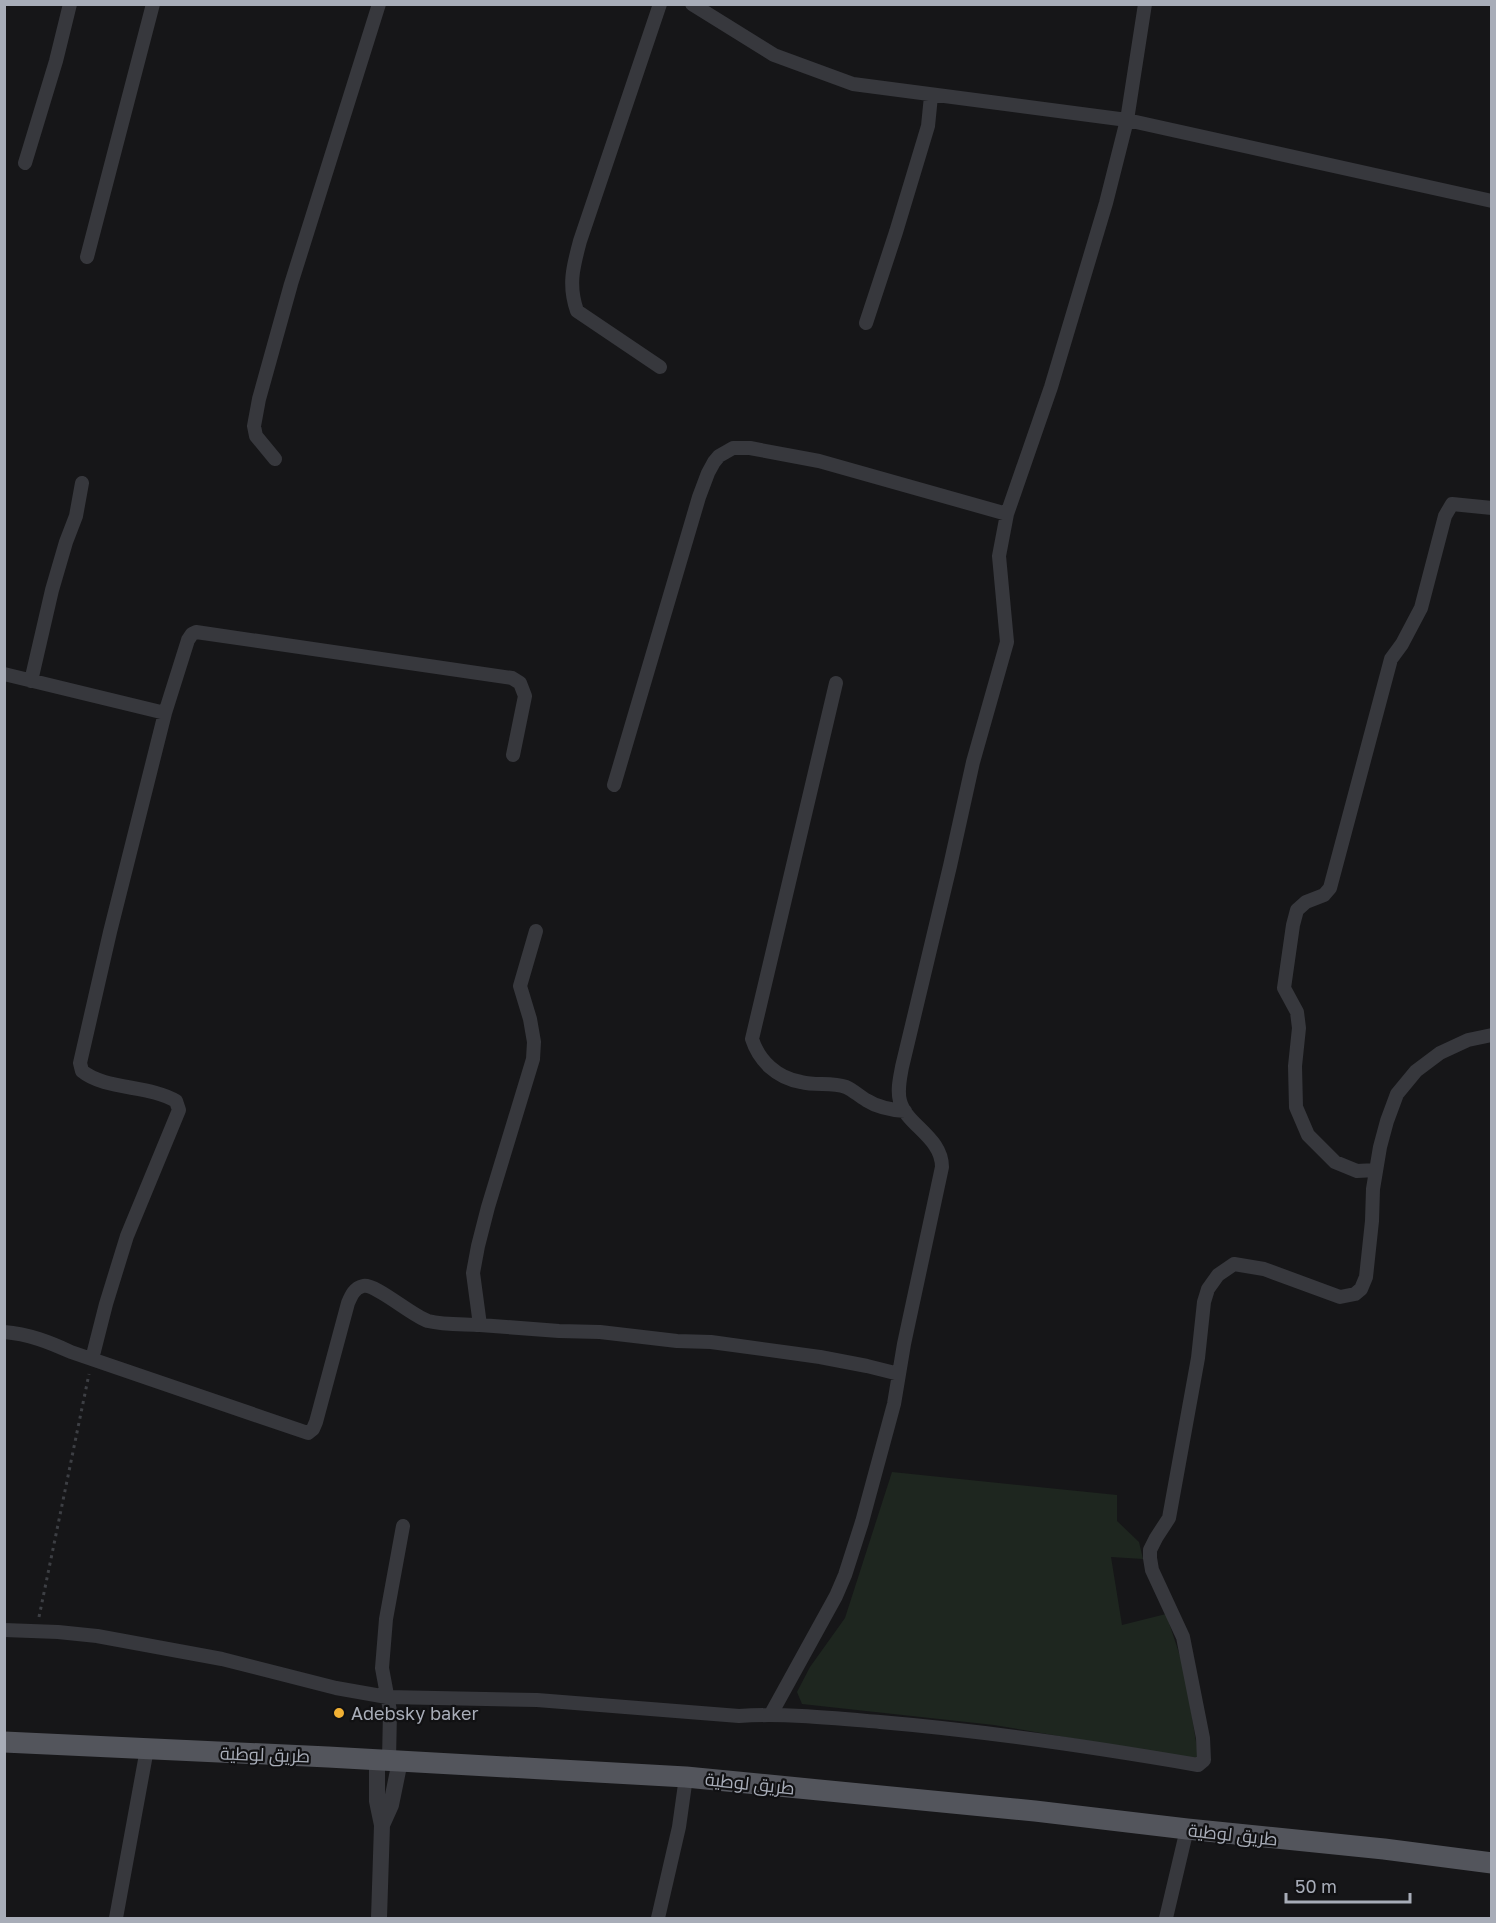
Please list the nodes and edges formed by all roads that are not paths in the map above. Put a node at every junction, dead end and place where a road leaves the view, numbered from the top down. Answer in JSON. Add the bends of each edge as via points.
{"nodes":[{"id":1,"x":70,"y":4,"type":"edge"},
{"id":2,"x":153,"y":4,"type":"edge"},
{"id":3,"x":379,"y":4,"type":"edge"},
{"id":4,"x":660,"y":4,"type":"edge"},
{"id":5,"x":692,"y":4,"type":"edge"},
{"id":6,"x":1144,"y":4,"type":"edge"},
{"id":7,"x":931,"y":96,"type":"junction"},
{"id":8,"x":1127,"y":120,"type":"junction"},
{"id":9,"x":25,"y":163,"type":"dead end"},
{"id":10,"x":1491,"y":201,"type":"edge"},
{"id":11,"x":87,"y":257,"type":"dead end"},
{"id":12,"x":866,"y":323,"type":"dead end"},
{"id":13,"x":660,"y":367,"type":"dead end"},
{"id":14,"x":275,"y":459,"type":"dead end"},
{"id":15,"x":82,"y":483,"type":"dead end"},
{"id":16,"x":1491,"y":507,"type":"edge"},
{"id":17,"x":1007,"y":514,"type":"junction"},
{"id":18,"x":4,"y":674,"type":"edge"},
{"id":19,"x":31,"y":681,"type":"junction"},
{"id":20,"x":836,"y":683,"type":"dead end"},
{"id":21,"x":165,"y":712,"type":"junction"},
{"id":22,"x":513,"y":754,"type":"dead end"},
{"id":23,"x":614,"y":785,"type":"dead end"},
{"id":24,"x":536,"y":931,"type":"dead end"},
{"id":25,"x":1491,"y":1035,"type":"edge"},
{"id":26,"x":905,"y":1111,"type":"junction"},
{"id":27,"x":1376,"y":1170,"type":"junction"},
{"id":28,"x":480,"y":1325,"type":"junction"},
{"id":29,"x":4,"y":1332,"type":"edge"},
{"id":30,"x":92,"y":1359,"type":"junction"},
{"id":31,"x":899,"y":1374,"type":"junction"},
{"id":32,"x":403,"y":1526,"type":"dead end"},
{"id":33,"x":4,"y":1630,"type":"edge"},
{"id":34,"x":387,"y":1697,"type":"junction"},
{"id":35,"x":771,"y":1714,"type":"junction"},
{"id":36,"x":4,"y":1742,"type":"edge"},
{"id":37,"x":147,"y":1749,"type":"junction"},
{"id":38,"x":389,"y":1760,"type":"junction"},
{"id":39,"x":686,"y":1777,"type":"junction"},
{"id":40,"x":1187,"y":1829,"type":"junction"},
{"id":41,"x":1491,"y":1863,"type":"edge"},
{"id":42,"x":116,"y":1918,"type":"edge"},
{"id":43,"x":379,"y":1918,"type":"edge"},
{"id":44,"x":658,"y":1918,"type":"edge"},
{"id":45,"x":1166,"y":1918,"type":"edge"}],
"edges":[{"from":1,"to":9,"type":"street"},
{"from":2,"to":11,"type":"street"},
{"from":3,"to":14,"type":"street","via":[[259,399],[256,436]]},
{"from":4,"to":13,"type":"street","via":[[572,271],[577,311]]},
{"from":5,"to":7,"type":"street","via":[[774,55],[853,84]]},
{"from":6,"to":8,"type":"street"},
{"from":7,"to":8,"type":"street"},
{"from":7,"to":12,"type":"street","via":[[928,126]]},
{"from":8,"to":10,"type":"street"},
{"from":8,"to":17,"type":"street","via":[[1054,376]]},
{"from":15,"to":19,"type":"street"},
{"from":16,"to":27,"type":"street","via":[[1452,504],[1445,516],[1421,608],[1392,659],[1330,888],[1297,910],[1293,925],[1284,988],[1297,1012],[1299,1028],[1296,1107],[1308,1135],[1335,1162],[1357,1171]]},
{"from":17,"to":23,"type":"street","via":[[819,460],[750,448],[733,448],[719,456],[699,497]]},
{"from":17,"to":26,"type":"street","via":[[999,556],[1007,642],[973,762],[902,1068],[898,1092]]},
{"from":18,"to":19,"type":"street"},
{"from":19,"to":21,"type":"street"},
{"from":20,"to":26,"type":"street","via":[[752,1039],[757,1054],[781,1076],[834,1084],[891,1110]]},
{"from":21,"to":22,"type":"street","via":[[188,640],[196,632],[512,678],[520,683],[525,696]]},
{"from":21,"to":30,"type":"street","via":[[80,1063],[85,1073],[98,1078],[166,1095],[176,1101],[179,1110],[127,1236]]},
{"from":24,"to":28,"type":"street","via":[[520,986],[530,1019],[533,1059],[478,1246],[473,1274]]},
{"from":25,"to":27,"type":"street","via":[[1440,1053],[1416,1071],[1397,1094],[1384,1129]]},
{"from":26,"to":31,"type":"street","via":[[940,1152],[942,1167]]},
{"from":27,"to":35,"type":"street","via":[[1366,1277],[1355,1294],[1340,1296],[1264,1269],[1234,1264],[1208,1288],[1169,1518],[1150,1550],[1152,1570],[1183,1637],[1203,1738],[1203,1762],[1198,1765],[921,1725]]},
{"from":28,"to":30,"type":"street","via":[[430,1322],[368,1286],[356,1289],[348,1303],[316,1422],[308,1433]]},
{"from":28,"to":31,"type":"street","via":[[720,1343],[820,1357]]},
{"from":29,"to":30,"type":"street","via":[[31,1336]]},
{"from":31,"to":35,"type":"street","via":[[883,1449],[845,1575]]},
{"from":32,"to":34,"type":"street","via":[[386,1619],[382,1668]]},
{"from":33,"to":34,"type":"street","via":[[75,1633],[248,1665]]},
{"from":34,"to":35,"type":"street","via":[[537,1700],[739,1716]]},
{"from":34,"to":38,"type":"street"},
{"from":36,"to":37,"type":"main road","name":"طريق لوطية"},
{"from":37,"to":38,"type":"main road","name":"طريق لوطية"},
{"from":37,"to":42,"type":"street"},
{"from":38,"to":39,"type":"main road","name":"طريق لوطية"},
{"from":38,"to":43,"type":"street","via":[[377,1801],[382,1825]]},
{"from":39,"to":40,"type":"main road","name":"طريق لوطية"},
{"from":39,"to":44,"type":"street"},
{"from":40,"to":41,"type":"main road","name":"طريق لوطية"},
{"from":40,"to":45,"type":"street"}]}
